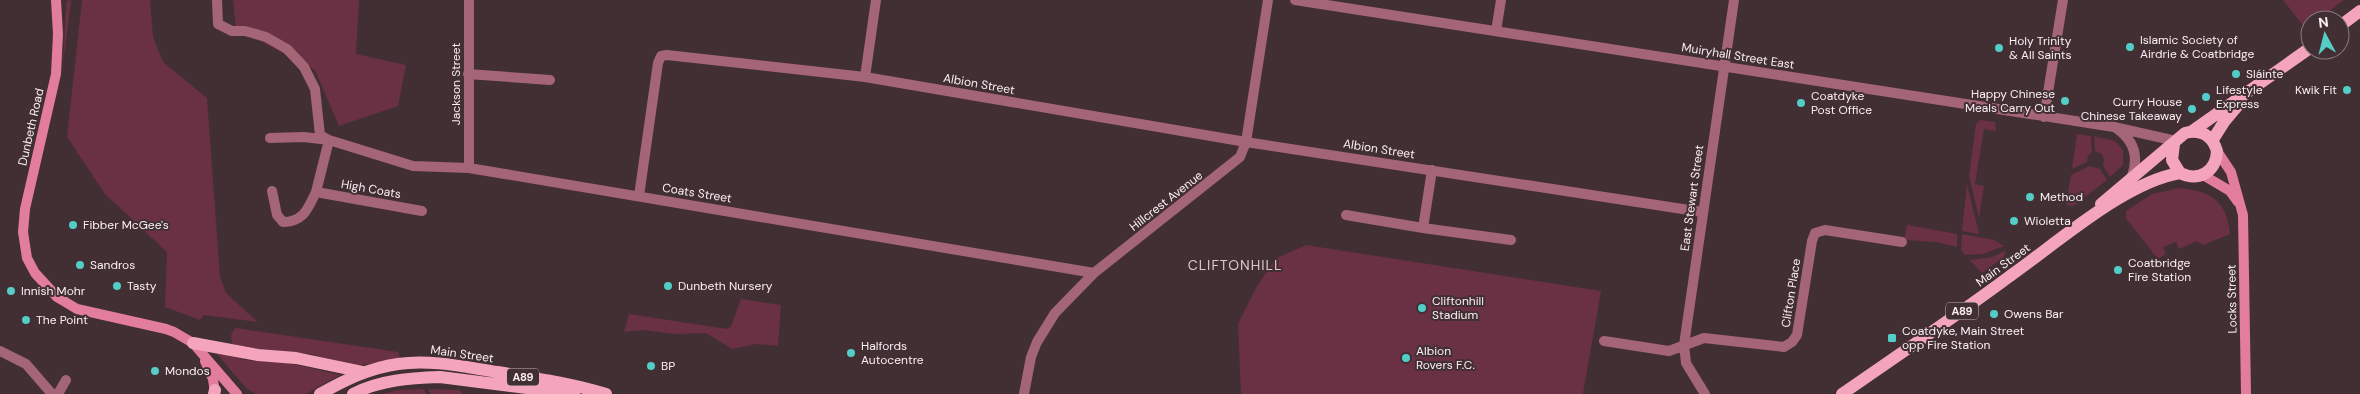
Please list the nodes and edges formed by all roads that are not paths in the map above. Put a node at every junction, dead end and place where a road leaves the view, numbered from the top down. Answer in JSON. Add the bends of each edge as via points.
{"nodes":[{"id":1,"x":56,"y":0,"type":"edge"},
{"id":2,"x":217,"y":0,"type":"edge"},
{"id":3,"x":469,"y":0,"type":"edge"},
{"id":4,"x":876,"y":0,"type":"edge"},
{"id":5,"x":1268,"y":0,"type":"edge"},
{"id":6,"x":1295,"y":0,"type":"edge"},
{"id":7,"x":1501,"y":0,"type":"edge"},
{"id":8,"x":1734,"y":0,"type":"edge"},
{"id":9,"x":2062,"y":0,"type":"edge"},
{"id":10,"x":1496,"y":31,"type":"junction"},
{"id":11,"x":2300,"y":55,"type":"edge"},
{"id":12,"x":1724,"y":66,"type":"junction"},
{"id":13,"x":468,"y":74,"type":"junction"},
{"id":14,"x":865,"y":77,"type":"junction"},
{"id":15,"x":550,"y":80,"type":"dead end"},
{"id":16,"x":2250,"y":92,"type":"junction"},
{"id":17,"x":2044,"y":116,"type":"junction"},
{"id":18,"x":2114,"y":127,"type":"junction"},
{"id":19,"x":2192,"y":132,"type":"junction"},
{"id":20,"x":270,"y":138,"type":"dead end"},
{"id":21,"x":329,"y":140,"type":"junction"},
{"id":22,"x":1246,"y":142,"type":"junction"},
{"id":23,"x":2175,"y":143,"type":"junction"},
{"id":24,"x":2214,"y":146,"type":"junction"},
{"id":25,"x":469,"y":168,"type":"junction"},
{"id":26,"x":1432,"y":170,"type":"junction"},
{"id":27,"x":2180,"y":172,"type":"junction"},
{"id":28,"x":2203,"y":175,"type":"junction"},
{"id":29,"x":2132,"y":176,"type":"junction"},
{"id":30,"x":272,"y":191,"type":"dead end"},
{"id":31,"x":316,"y":192,"type":"junction"},
{"id":32,"x":639,"y":196,"type":"junction"},
{"id":33,"x":2240,"y":204,"type":"junction"},
{"id":34,"x":422,"y":211,"type":"dead end"},
{"id":35,"x":1702,"y":212,"type":"junction"},
{"id":36,"x":1346,"y":215,"type":"dead end"},
{"id":37,"x":2080,"y":225,"type":"junction"},
{"id":38,"x":1424,"y":228,"type":"junction"},
{"id":39,"x":1511,"y":240,"type":"dead end"},
{"id":40,"x":1902,"y":242,"type":"dead end"},
{"id":41,"x":1094,"y":273,"type":"junction"},
{"id":42,"x":1604,"y":341,"type":"dead end"},
{"id":43,"x":1684,"y":345,"type":"junction"},
{"id":44,"x":197,"y":347,"type":"junction"},
{"id":45,"x":0,"y":351,"type":"edge"},
{"id":46,"x":362,"y":372,"type":"junction"},
{"id":47,"x":66,"y":380,"type":"dead end"},
{"id":48,"x":214,"y":393,"type":"edge"},
{"id":49,"x":52,"y":394,"type":"edge"},
{"id":50,"x":58,"y":394,"type":"edge"},
{"id":51,"x":237,"y":394,"type":"edge"},
{"id":52,"x":320,"y":394,"type":"edge"},
{"id":53,"x":353,"y":394,"type":"edge"},
{"id":54,"x":574,"y":394,"type":"edge"},
{"id":55,"x":606,"y":394,"type":"edge"},
{"id":56,"x":1024,"y":394,"type":"edge"},
{"id":57,"x":1706,"y":394,"type":"edge"},
{"id":58,"x":1842,"y":394,"type":"edge"},
{"id":59,"x":2246,"y":394,"type":"edge"}],
"edges":[{"from":1,"to":44,"type":"main road","name":"Dunbeth Road","via":[[56,74],[23,221],[27,258],[35,273],[64,302],[78,309],[166,328]]},
{"from":2,"to":21,"type":"street","via":[[218,24],[232,31],[266,37],[287,49],[304,67],[314,89],[320,135]]},
{"from":3,"to":13,"type":"street","name":"Jackson Street"},
{"from":4,"to":14,"type":"street"},
{"from":5,"to":22,"type":"street","name":"Hillcrest Avenue"},
{"from":6,"to":10,"type":"street","name":"Muiryhall Street East"},
{"from":7,"to":10,"type":"street"},
{"from":8,"to":12,"type":"street","name":"East Stewart Street"},
{"from":9,"to":17,"type":"street"},
{"from":10,"to":12,"type":"street","name":"Muiryhall Street East"},
{"from":11,"to":16,"type":"main road","name":"Main Street"},
{"from":12,"to":17,"type":"street","name":"Muiryhall Street East"},
{"from":12,"to":35,"type":"street","name":"East Stewart Street"},
{"from":13,"to":15,"type":"street"},
{"from":13,"to":25,"type":"street","name":"Jackson Street"},
{"from":14,"to":22,"type":"street","name":"Albion Street"},
{"from":14,"to":32,"type":"street","name":"Albion Street","via":[[691,56],[661,56]]},
{"from":16,"to":19,"type":"main road","name":"Main Street"},
{"from":16,"to":24,"type":"main road","name":"Main Street","via":[[2224,122]]},
{"from":17,"to":18,"type":"street","name":"Muiryhall Street East"},
{"from":18,"to":23,"type":"street","name":"Muiryhall Street East"},
{"from":18,"to":29,"type":"street","via":[[2129,139],[2134,149]]},
{"from":19,"to":23,"type":"main road","name":"Main Street","number":"A89"},
{"from":19,"to":24,"type":"main road","via":[[2204,133]]},
{"from":20,"to":21,"type":"street"},
{"from":21,"to":25,"type":"street","name":"Coats Street","via":[[414,166]]},
{"from":21,"to":31,"type":"street"},
{"from":22,"to":26,"type":"street","name":"Albion Street"},
{"from":22,"to":41,"type":"street","name":"Hillcrest Avenue","via":[[1240,157],[1230,166]]},
{"from":23,"to":27,"type":"main road","via":[[2172,160]]},
{"from":23,"to":29,"type":"main road","name":"Main Street","number":"A89"},
{"from":24,"to":28,"type":"main road","name":"Main Street","via":[[2214,165]]},
{"from":24,"to":33,"type":"main road","name":"Locks Street","via":[[2231,172]]},
{"from":25,"to":32,"type":"street","name":"Coats Street"},
{"from":26,"to":35,"type":"street","name":"Albion Street"},
{"from":26,"to":38,"type":"street"},
{"from":27,"to":28,"type":"main road","name":"Main Street","number":"A89","via":[[2188,176]]},
{"from":27,"to":37,"type":"main road","name":"Main Street","number":"A89","via":[[2141,184]]},
{"from":28,"to":33,"type":"main road","via":[[2230,191]]},
{"from":29,"to":37,"type":"main road","name":"Main Street","number":"A89"},
{"from":30,"to":31,"type":"street","via":[[277,215],[283,222],[300,219]]},
{"from":31,"to":34,"type":"street","name":"High Coats"},
{"from":32,"to":41,"type":"street","name":"Coats Street"},
{"from":33,"to":59,"type":"main road","name":"Locks Street","via":[[2244,234]]},
{"from":35,"to":43,"type":"street","name":"East Stewart Street"},
{"from":36,"to":38,"type":"street"},
{"from":37,"to":58,"type":"main road","name":"Main Street","number":"A89"},
{"from":38,"to":39,"type":"street"},
{"from":40,"to":43,"type":"street","name":"Clifton Place","via":[[1819,231],[1813,236],[1797,335],[1792,342],[1779,347],[1704,338]]},
{"from":41,"to":56,"type":"street","name":"Hillcrest Avenue","via":[[1042,330],[1031,357]]},
{"from":42,"to":43,"type":"street","name":"Clifton Place","via":[[1669,351]]},
{"from":43,"to":57,"type":"street","name":"East Stewart Street","via":[[1686,363]]},
{"from":44,"to":46,"type":"main road","via":[[311,361]]},
{"from":44,"to":48,"type":"main road","via":[[210,370]]},
{"from":44,"to":51,"type":"main road"},
{"from":45,"to":49,"type":"street","via":[[26,364]]},
{"from":46,"to":52,"type":"main road","name":"Main Street","number":"A89"},
{"from":46,"to":55,"type":"main road","name":"Main Street","number":"A89","via":[[404,363],[440,364],[576,385]]},
{"from":47,"to":50,"type":"street"},
{"from":53,"to":54,"type":"main road","name":"Main Street","number":"A89","via":[[383,383],[440,377]]}]}
